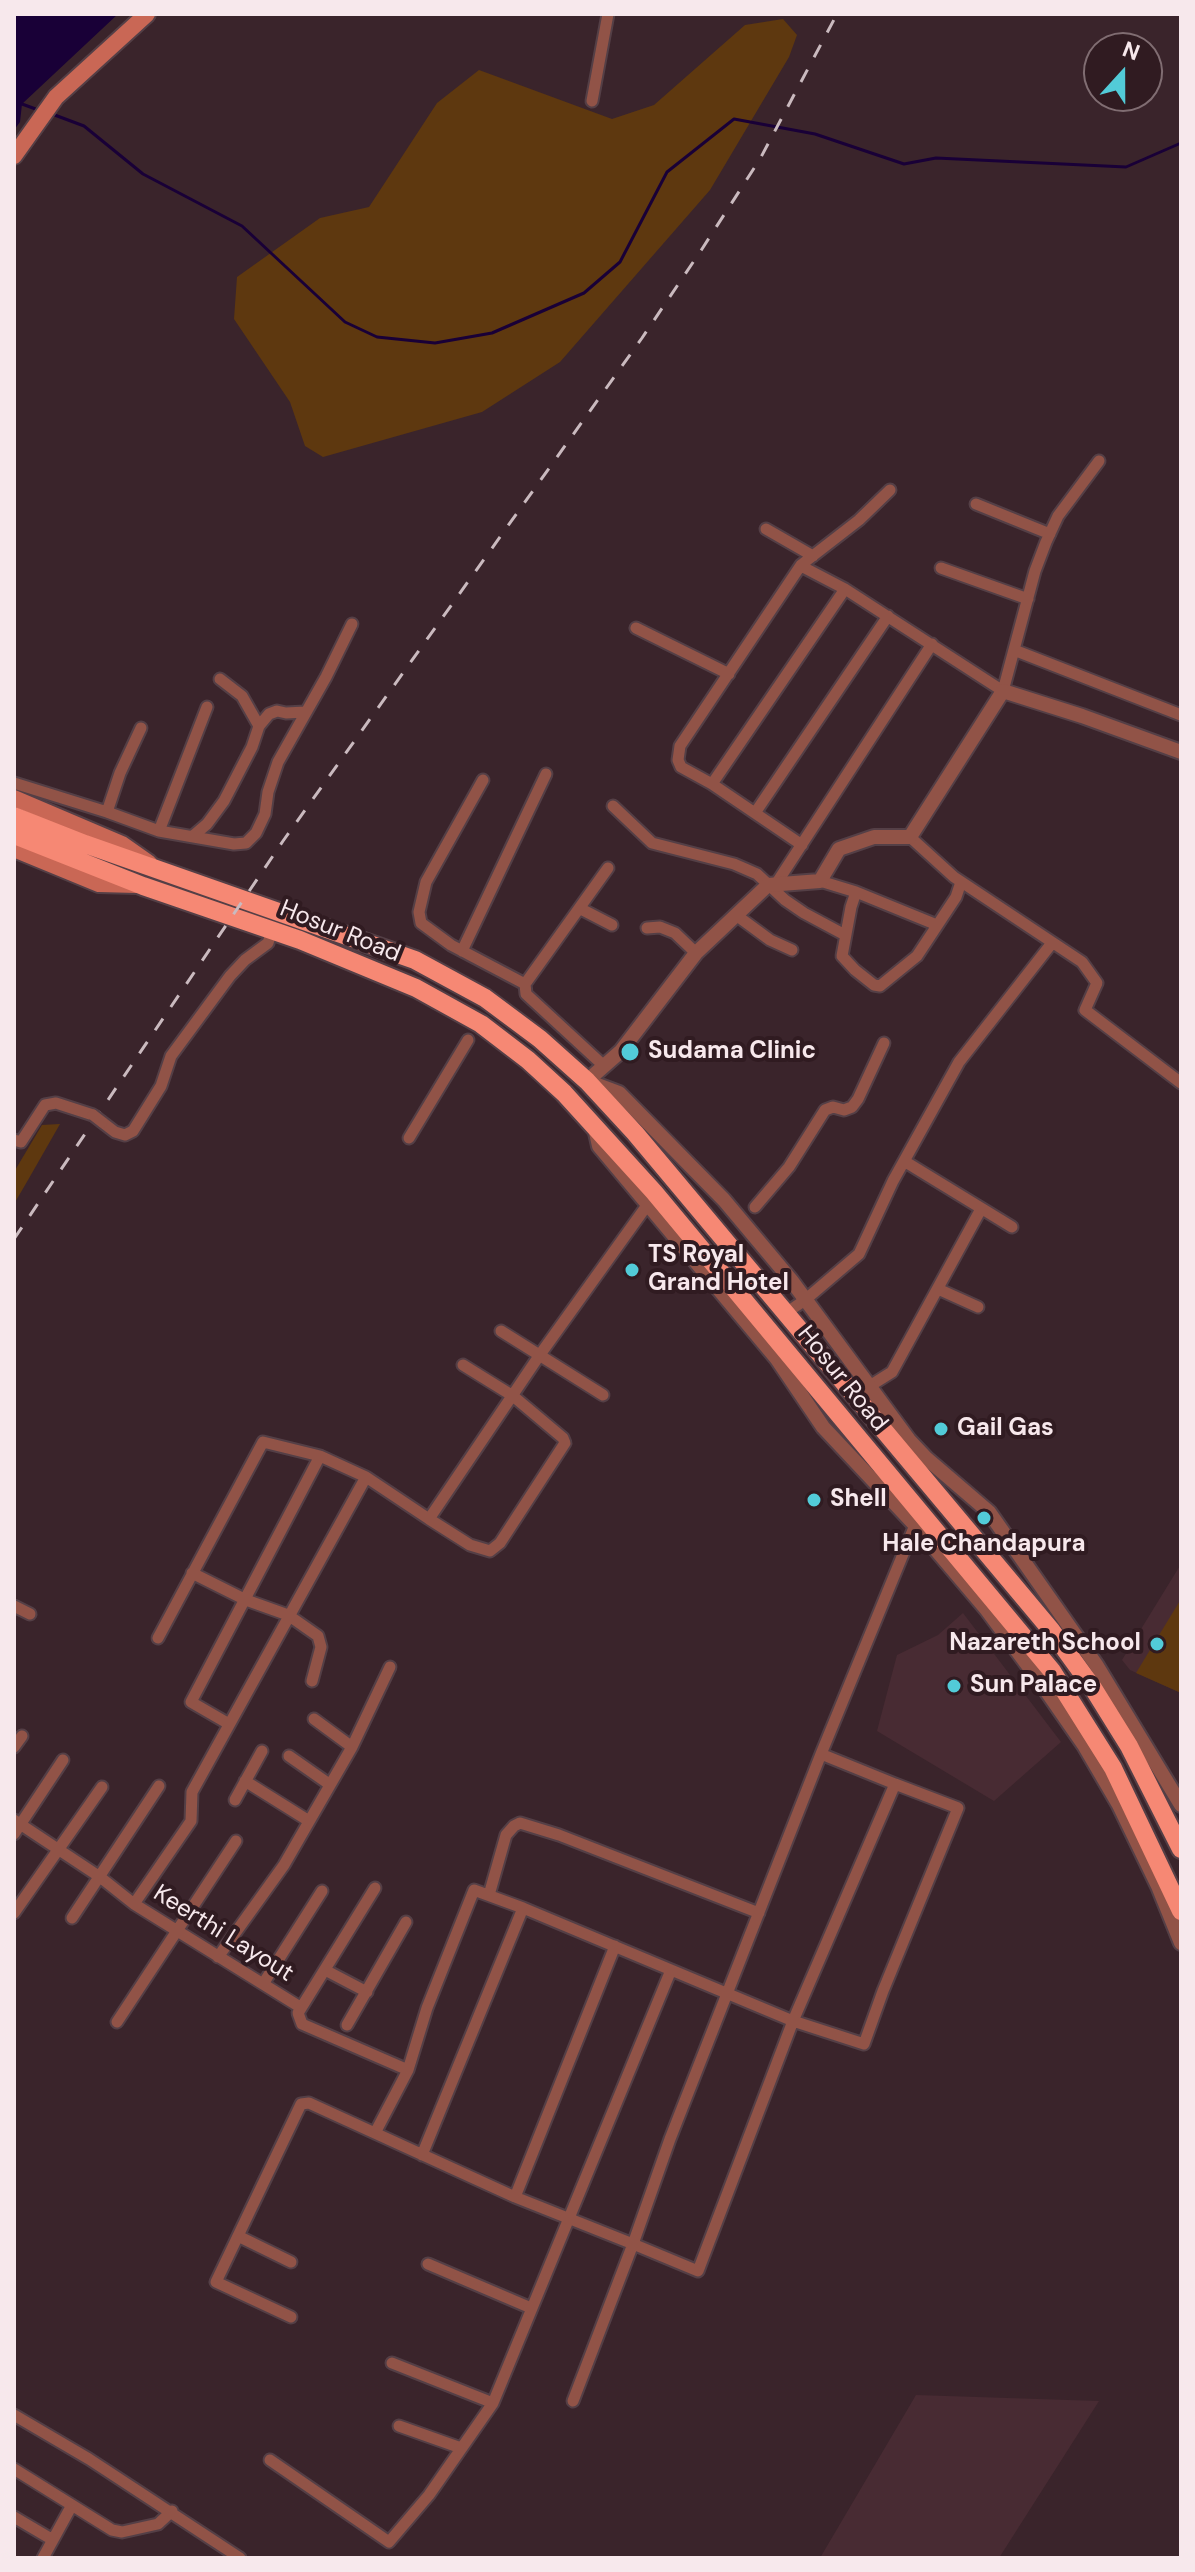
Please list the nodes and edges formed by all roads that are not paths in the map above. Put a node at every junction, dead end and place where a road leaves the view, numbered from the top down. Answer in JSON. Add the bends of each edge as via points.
{"nodes":[{"id":1,"x":147,"y":14,"type":"edge"},
{"id":2,"x":608,"y":14,"type":"edge"},
{"id":3,"x":592,"y":101,"type":"dead end"},
{"id":4,"x":14,"y":156,"type":"edge"},
{"id":5,"x":1099,"y":461,"type":"dead end"},
{"id":6,"x":890,"y":490,"type":"dead end"},
{"id":7,"x":976,"y":504,"type":"dead end"},
{"id":8,"x":766,"y":529,"type":"dead end"},
{"id":9,"x":1050,"y":534,"type":"junction"},
{"id":10,"x":813,"y":556,"type":"junction"},
{"id":11,"x":801,"y":566,"type":"junction"},
{"id":12,"x":941,"y":568,"type":"dead end"},
{"id":13,"x":845,"y":589,"type":"junction"},
{"id":14,"x":1028,"y":599,"type":"junction"},
{"id":15,"x":888,"y":616,"type":"junction"},
{"id":16,"x":352,"y":624,"type":"dead end"},
{"id":17,"x":636,"y":628,"type":"dead end"},
{"id":18,"x":932,"y":644,"type":"junction"},
{"id":19,"x":1014,"y":650,"type":"junction"},
{"id":20,"x":729,"y":674,"type":"junction"},
{"id":21,"x":220,"y":679,"type":"dead end"},
{"id":22,"x":1003,"y":691,"type":"junction"},
{"id":23,"x":207,"y":707,"type":"dead end"},
{"id":24,"x":305,"y":712,"type":"junction"},
{"id":25,"x":1181,"y":715,"type":"edge"},
{"id":26,"x":259,"y":726,"type":"junction"},
{"id":27,"x":141,"y":728,"type":"dead end"},
{"id":28,"x":1181,"y":752,"type":"edge"},
{"id":29,"x":546,"y":774,"type":"dead end"},
{"id":30,"x":483,"y":780,"type":"dead end"},
{"id":31,"x":14,"y":783,"type":"edge"},
{"id":32,"x":712,"y":784,"type":"junction"},
{"id":33,"x":14,"y":798,"type":"edge"},
{"id":34,"x":613,"y":806,"type":"dead end"},
{"id":35,"x":107,"y":812,"type":"junction"},
{"id":36,"x":755,"y":813,"type":"junction"},
{"id":37,"x":14,"y":816,"type":"edge"},
{"id":38,"x":159,"y":831,"type":"junction"},
{"id":39,"x":14,"y":835,"type":"edge"},
{"id":40,"x":193,"y":836,"type":"junction"},
{"id":41,"x":910,"y":837,"type":"junction"},
{"id":42,"x":802,"y":845,"type":"junction"},
{"id":43,"x":14,"y":849,"type":"edge"},
{"id":44,"x":82,"y":852,"type":"junction"},
{"id":45,"x":156,"y":867,"type":"junction"},
{"id":46,"x":608,"y":868,"type":"dead end"},
{"id":47,"x":820,"y":881,"type":"junction"},
{"id":48,"x":961,"y":882,"type":"junction"},
{"id":49,"x":772,"y":884,"type":"junction"},
{"id":50,"x":143,"y":886,"type":"junction"},
{"id":51,"x":856,"y":892,"type":"junction"},
{"id":52,"x":581,"y":909,"type":"junction"},
{"id":53,"x":736,"y":915,"type":"junction"},
{"id":54,"x":612,"y":925,"type":"dead end"},
{"id":55,"x":937,"y":925,"type":"junction"},
{"id":56,"x":647,"y":928,"type":"dead end"},
{"id":57,"x":272,"y":930,"type":"junction"},
{"id":58,"x":845,"y":935,"type":"junction"},
{"id":59,"x":1052,"y":943,"type":"junction"},
{"id":60,"x":792,"y":950,"type":"dead end"},
{"id":61,"x":462,"y":951,"type":"junction"},
{"id":62,"x":696,"y":953,"type":"junction"},
{"id":63,"x":525,"y":984,"type":"junction"},
{"id":64,"x":468,"y":1040,"type":"dead end"},
{"id":65,"x":884,"y":1043,"type":"dead end"},
{"id":66,"x":604,"y":1066,"type":"junction"},
{"id":67,"x":587,"y":1081,"type":"junction"},
{"id":68,"x":1181,"y":1083,"type":"edge"},
{"id":69,"x":594,"y":1125,"type":"junction"},
{"id":70,"x":409,"y":1138,"type":"dead end"},
{"id":71,"x":14,"y":1140,"type":"edge"},
{"id":72,"x":904,"y":1161,"type":"junction"},
{"id":73,"x":648,"y":1204,"type":"junction"},
{"id":74,"x":755,"y":1207,"type":"dead end"},
{"id":75,"x":981,"y":1209,"type":"junction"},
{"id":76,"x":1012,"y":1227,"type":"dead end"},
{"id":77,"x":938,"y":1289,"type":"junction"},
{"id":78,"x":805,"y":1300,"type":"junction"},
{"id":79,"x":978,"y":1307,"type":"dead end"},
{"id":80,"x":786,"y":1313,"type":"junction"},
{"id":81,"x":501,"y":1331,"type":"dead end"},
{"id":82,"x":539,"y":1356,"type":"junction"},
{"id":83,"x":463,"y":1365,"type":"dead end"},
{"id":84,"x":862,"y":1391,"type":"junction"},
{"id":85,"x":603,"y":1395,"type":"dead end"},
{"id":86,"x":513,"y":1396,"type":"junction"},
{"id":87,"x":320,"y":1456,"type":"junction"},
{"id":88,"x":366,"y":1477,"type":"junction"},
{"id":89,"x":429,"y":1519,"type":"junction"},
{"id":90,"x":915,"y":1525,"type":"junction"},
{"id":91,"x":192,"y":1573,"type":"junction"},
{"id":92,"x":246,"y":1600,"type":"junction"},
{"id":93,"x":14,"y":1606,"type":"edge"},
{"id":94,"x":30,"y":1614,"type":"dead end"},
{"id":95,"x":288,"y":1615,"type":"junction"},
{"id":96,"x":158,"y":1638,"type":"dead end"},
{"id":97,"x":390,"y":1667,"type":"dead end"},
{"id":98,"x":312,"y":1681,"type":"dead end"},
{"id":99,"x":314,"y":1719,"type":"dead end"},
{"id":100,"x":229,"y":1724,"type":"junction"},
{"id":101,"x":22,"y":1736,"type":"dead end"},
{"id":102,"x":14,"y":1747,"type":"edge"},
{"id":103,"x":352,"y":1747,"type":"junction"},
{"id":104,"x":262,"y":1751,"type":"dead end"},
{"id":105,"x":821,"y":1754,"type":"junction"},
{"id":106,"x":289,"y":1756,"type":"dead end"},
{"id":107,"x":63,"y":1760,"type":"dead end"},
{"id":108,"x":245,"y":1781,"type":"junction"},
{"id":109,"x":329,"y":1784,"type":"junction"},
{"id":110,"x":895,"y":1784,"type":"junction"},
{"id":111,"x":159,"y":1786,"type":"dead end"},
{"id":112,"x":102,"y":1787,"type":"dead end"},
{"id":113,"x":235,"y":1800,"type":"dead end"},
{"id":114,"x":1181,"y":1805,"type":"edge"},
{"id":115,"x":309,"y":1821,"type":"junction"},
{"id":116,"x":16,"y":1826,"type":"edge"},
{"id":117,"x":236,"y":1841,"type":"dead end"},
{"id":118,"x":1181,"y":1849,"type":"edge"},
{"id":119,"x":59,"y":1851,"type":"junction"},
{"id":120,"x":100,"y":1877,"type":"junction"},
{"id":121,"x":375,"y":1888,"type":"dead end"},
{"id":122,"x":322,"y":1891,"type":"dead end"},
{"id":123,"x":489,"y":1895,"type":"junction"},
{"id":124,"x":134,"y":1904,"type":"junction"},
{"id":125,"x":523,"y":1908,"type":"junction"},
{"id":126,"x":1181,"y":1911,"type":"edge"},
{"id":127,"x":14,"y":1913,"type":"edge"},
{"id":128,"x":759,"y":1913,"type":"junction"},
{"id":129,"x":72,"y":1918,"type":"dead end"},
{"id":130,"x":406,"y":1922,"type":"dead end"},
{"id":131,"x":175,"y":1931,"type":"junction"},
{"id":132,"x":1181,"y":1943,"type":"edge"},
{"id":133,"x":615,"y":1946,"type":"junction"},
{"id":134,"x":218,"y":1957,"type":"junction"},
{"id":135,"x":325,"y":1970,"type":"junction"},
{"id":136,"x":671,"y":1970,"type":"junction"},
{"id":137,"x":263,"y":1984,"type":"junction"},
{"id":138,"x":367,"y":1992,"type":"junction"},
{"id":139,"x":727,"y":1995,"type":"junction"},
{"id":140,"x":300,"y":2007,"type":"junction"},
{"id":141,"x":793,"y":2021,"type":"junction"},
{"id":142,"x":117,"y":2022,"type":"dead end"},
{"id":143,"x":347,"y":2025,"type":"dead end"},
{"id":144,"x":408,"y":2070,"type":"junction"},
{"id":145,"x":375,"y":2133,"type":"junction"},
{"id":146,"x":422,"y":2155,"type":"junction"},
{"id":147,"x":515,"y":2197,"type":"junction"},
{"id":148,"x":567,"y":2218,"type":"junction"},
{"id":149,"x":238,"y":2236,"type":"junction"},
{"id":150,"x":633,"y":2244,"type":"junction"},
{"id":151,"x":291,"y":2262,"type":"dead end"},
{"id":152,"x":428,"y":2264,"type":"dead end"},
{"id":153,"x":531,"y":2308,"type":"junction"},
{"id":154,"x":291,"y":2317,"type":"dead end"},
{"id":155,"x":392,"y":2363,"type":"dead end"},
{"id":156,"x":573,"y":2401,"type":"dead end"},
{"id":157,"x":493,"y":2403,"type":"junction"},
{"id":158,"x":14,"y":2415,"type":"edge"},
{"id":159,"x":399,"y":2426,"type":"dead end"},
{"id":160,"x":461,"y":2448,"type":"junction"},
{"id":161,"x":270,"y":2460,"type":"dead end"},
{"id":162,"x":14,"y":2469,"type":"edge"},
{"id":163,"x":72,"y":2505,"type":"junction"},
{"id":164,"x":172,"y":2511,"type":"junction"},
{"id":165,"x":14,"y":2517,"type":"edge"},
{"id":166,"x":53,"y":2540,"type":"junction"},
{"id":167,"x":43,"y":2558,"type":"edge"},
{"id":168,"x":240,"y":2558,"type":"edge"}],
"edges":[{"from":1,"to":4,"type":"main road","via":[[56,97]]},
{"from":2,"to":3,"type":"street"},
{"from":5,"to":9,"type":"street"},
{"from":6,"to":10,"type":"street"},
{"from":7,"to":9,"type":"street"},
{"from":8,"to":10,"type":"street"},
{"from":9,"to":14,"type":"street"},
{"from":10,"to":11,"type":"street"},
{"from":11,"to":13,"type":"street"},
{"from":11,"to":20,"type":"street"},
{"from":12,"to":14,"type":"street"},
{"from":13,"to":15,"type":"street"},
{"from":13,"to":32,"type":"street"},
{"from":14,"to":19,"type":"street"},
{"from":15,"to":18,"type":"street"},
{"from":15,"to":36,"type":"street"},
{"from":16,"to":24,"type":"street"},
{"from":17,"to":20,"type":"street"},
{"from":18,"to":22,"type":"street"},
{"from":18,"to":42,"type":"street"},
{"from":19,"to":22,"type":"street"},
{"from":19,"to":25,"type":"street"},
{"from":20,"to":32,"type":"street","via":[[680,746],[681,767]]},
{"from":21,"to":26,"type":"street","via":[[242,696]]},
{"from":22,"to":28,"type":"street"},
{"from":22,"to":41,"type":"street"},
{"from":23,"to":38,"type":"street"},
{"from":24,"to":26,"type":"street","via":[[277,711]]},
{"from":24,"to":40,"type":"street","via":[[278,762],[256,833],[246,843],[234,844]]},
{"from":26,"to":40,"type":"street","via":[[224,801]]},
{"from":27,"to":35,"type":"street"},
{"from":29,"to":61,"type":"street"},
{"from":30,"to":61,"type":"street","via":[[426,882],[419,912],[421,923]]},
{"from":31,"to":35,"type":"street"},
{"from":32,"to":36,"type":"street"},
{"from":33,"to":45,"type":"main road","via":[[122,844]]},
{"from":34,"to":49,"type":"street","via":[[652,843],[734,864]]},
{"from":35,"to":38,"type":"street"},
{"from":36,"to":42,"type":"street"},
{"from":37,"to":44,"type":"highway"},
{"from":38,"to":40,"type":"street"},
{"from":39,"to":44,"type":"highway"},
{"from":41,"to":47,"type":"street","via":[[874,837],[839,849]]},
{"from":41,"to":48,"type":"street"},
{"from":42,"to":49,"type":"street"},
{"from":43,"to":50,"type":"main road","via":[[99,884]]},
{"from":44,"to":45,"type":"highway","name":"Hosur Road"},
{"from":44,"to":50,"type":"highway","name":"Hosur Road"},
{"from":45,"to":67,"type":"highway","name":"Hosur Road","via":[[415,960],[508,1014]]},
{"from":46,"to":52,"type":"street"},
{"from":47,"to":49,"type":"street"},
{"from":47,"to":51,"type":"street"},
{"from":48,"to":55,"type":"street"},
{"from":48,"to":59,"type":"street"},
{"from":49,"to":53,"type":"street"},
{"from":49,"to":58,"type":"street","via":[[804,913]]},
{"from":50,"to":57,"type":"highway","name":"Hosur Road"},
{"from":51,"to":55,"type":"street"},
{"from":51,"to":58,"type":"street"},
{"from":52,"to":54,"type":"street"},
{"from":52,"to":63,"type":"street"},
{"from":53,"to":60,"type":"street"},
{"from":53,"to":62,"type":"street"},
{"from":55,"to":58,"type":"street","via":[[913,960],[880,986],[846,963]]},
{"from":56,"to":62,"type":"street","via":[[675,933]]},
{"from":57,"to":69,"type":"highway","name":"Hosur Road","via":[[416,988],[481,1024],[528,1060]]},
{"from":57,"to":71,"type":"street","via":[[268,943],[230,976],[171,1056],[161,1086],[133,1131],[115,1132],[98,1118],[56,1103],[45,1105],[21,1142]]},
{"from":59,"to":68,"type":"street","via":[[1082,962],[1097,983],[1085,1010]]},
{"from":59,"to":72,"type":"street","via":[[959,1062]]},
{"from":61,"to":63,"type":"street"},
{"from":62,"to":66,"type":"street"},
{"from":63,"to":66,"type":"street","via":[[526,994]]},
{"from":64,"to":70,"type":"street"},
{"from":65,"to":74,"type":"street","via":[[852,1107],[825,1110],[789,1167]]},
{"from":66,"to":67,"type":"street"},
{"from":67,"to":78,"type":"street","via":[[619,1093],[680,1153]]},
{"from":67,"to":80,"type":"highway","name":"Hosur Road"},
{"from":69,"to":73,"type":"street","via":[[599,1146]]},
{"from":69,"to":126,"type":"highway","name":"Hosur Road","via":[[1043,1658],[1113,1768]]},
{"from":72,"to":75,"type":"street"},
{"from":72,"to":78,"type":"street","via":[[859,1254]]},
{"from":73,"to":82,"type":"street"},
{"from":73,"to":90,"type":"street","via":[[777,1359],[823,1427]]},
{"from":75,"to":76,"type":"street"},
{"from":75,"to":77,"type":"street"},
{"from":77,"to":79,"type":"street"},
{"from":77,"to":84,"type":"street","via":[[892,1372]]},
{"from":78,"to":80,"type":"street"},
{"from":78,"to":84,"type":"street"},
{"from":80,"to":84,"type":"highway","name":"Hosur Road"},
{"from":81,"to":82,"type":"street"},
{"from":82,"to":85,"type":"street"},
{"from":82,"to":86,"type":"street"},
{"from":83,"to":86,"type":"street"},
{"from":84,"to":114,"type":"street","via":[[926,1458],[989,1512],[1097,1666]]},
{"from":84,"to":118,"type":"highway","name":"Hosur Road","via":[[1071,1656],[1129,1746]]},
{"from":86,"to":89,"type":"street"},
{"from":86,"to":89,"type":"street","via":[[565,1443],[500,1543],[482,1550]]},
{"from":87,"to":88,"type":"street"},
{"from":87,"to":91,"type":"street","via":[[263,1442]]},
{"from":87,"to":92,"type":"street"},
{"from":88,"to":89,"type":"street"},
{"from":88,"to":95,"type":"street"},
{"from":90,"to":105,"type":"street"},
{"from":90,"to":132,"type":"street","via":[[987,1610],[1084,1745],[1132,1832]]},
{"from":91,"to":92,"type":"street"},
{"from":91,"to":96,"type":"street"},
{"from":92,"to":95,"type":"street"},
{"from":92,"to":100,"type":"street","via":[[191,1702]]},
{"from":93,"to":94,"type":"street"},
{"from":95,"to":98,"type":"street","via":[[318,1636],[321,1647]]},
{"from":95,"to":100,"type":"street"},
{"from":97,"to":103,"type":"street"},
{"from":99,"to":103,"type":"street"},
{"from":100,"to":124,"type":"street","via":[[192,1792],[191,1821]]},
{"from":101,"to":102,"type":"street"},
{"from":103,"to":109,"type":"street"},
{"from":104,"to":108,"type":"street"},
{"from":105,"to":110,"type":"street"},
{"from":105,"to":128,"type":"street"},
{"from":106,"to":109,"type":"street"},
{"from":107,"to":116,"type":"street"},
{"from":108,"to":113,"type":"street"},
{"from":108,"to":115,"type":"street"},
{"from":109,"to":115,"type":"street"},
{"from":110,"to":141,"type":"street"},
{"from":110,"to":141,"type":"street","via":[[958,1808],[864,2044]]},
{"from":111,"to":120,"type":"street"},
{"from":112,"to":119,"type":"street"},
{"from":115,"to":134,"type":"street"},
{"from":116,"to":119,"type":"street","name":"Keerthi Layout"},
{"from":117,"to":131,"type":"street"},
{"from":119,"to":120,"type":"street","name":"Keerthi Layout"},
{"from":119,"to":127,"type":"street"},
{"from":120,"to":124,"type":"street","name":"Keerthi Layout"},
{"from":120,"to":129,"type":"street"},
{"from":121,"to":135,"type":"street"},
{"from":122,"to":137,"type":"street"},
{"from":123,"to":125,"type":"street"},
{"from":123,"to":128,"type":"street","via":[[506,1835],[520,1823]]},
{"from":123,"to":144,"type":"street","via":[[474,1890]]},
{"from":124,"to":131,"type":"street","name":"Keerthi Layout"},
{"from":125,"to":133,"type":"street"},
{"from":125,"to":146,"type":"street"},
{"from":128,"to":139,"type":"street"},
{"from":130,"to":138,"type":"street"},
{"from":131,"to":134,"type":"street","name":"Keerthi Layout"},
{"from":131,"to":142,"type":"street"},
{"from":133,"to":136,"type":"street"},
{"from":133,"to":147,"type":"street"},
{"from":134,"to":137,"type":"street","name":"Keerthi Layout"},
{"from":135,"to":138,"type":"street"},
{"from":135,"to":140,"type":"street"},
{"from":136,"to":139,"type":"street"},
{"from":136,"to":148,"type":"street"},
{"from":137,"to":140,"type":"street","name":"Keerthi Layout"},
{"from":138,"to":143,"type":"street"},
{"from":139,"to":141,"type":"street"},
{"from":139,"to":150,"type":"street"},
{"from":140,"to":144,"type":"street","name":"Keerthi Layout","via":[[302,2024]]},
{"from":141,"to":150,"type":"street","via":[[698,2271]]},
{"from":144,"to":145,"type":"street"},
{"from":145,"to":146,"type":"street"},
{"from":145,"to":149,"type":"street","via":[[301,2104]]},
{"from":146,"to":147,"type":"street"},
{"from":147,"to":148,"type":"street"},
{"from":148,"to":150,"type":"street"},
{"from":148,"to":153,"type":"street"},
{"from":149,"to":151,"type":"street"},
{"from":149,"to":154,"type":"street","via":[[216,2282]]},
{"from":150,"to":156,"type":"street"},
{"from":152,"to":153,"type":"street"},
{"from":153,"to":157,"type":"street"},
{"from":155,"to":157,"type":"street"},
{"from":157,"to":160,"type":"street"},
{"from":158,"to":164,"type":"street"},
{"from":159,"to":160,"type":"street"},
{"from":160,"to":161,"type":"street","via":[[389,2542]]},
{"from":162,"to":163,"type":"street"},
{"from":163,"to":164,"type":"street","via":[[122,2532],[158,2524]]},
{"from":163,"to":166,"type":"street"},
{"from":164,"to":168,"type":"street"},
{"from":165,"to":166,"type":"street"},
{"from":166,"to":167,"type":"street"}]}
